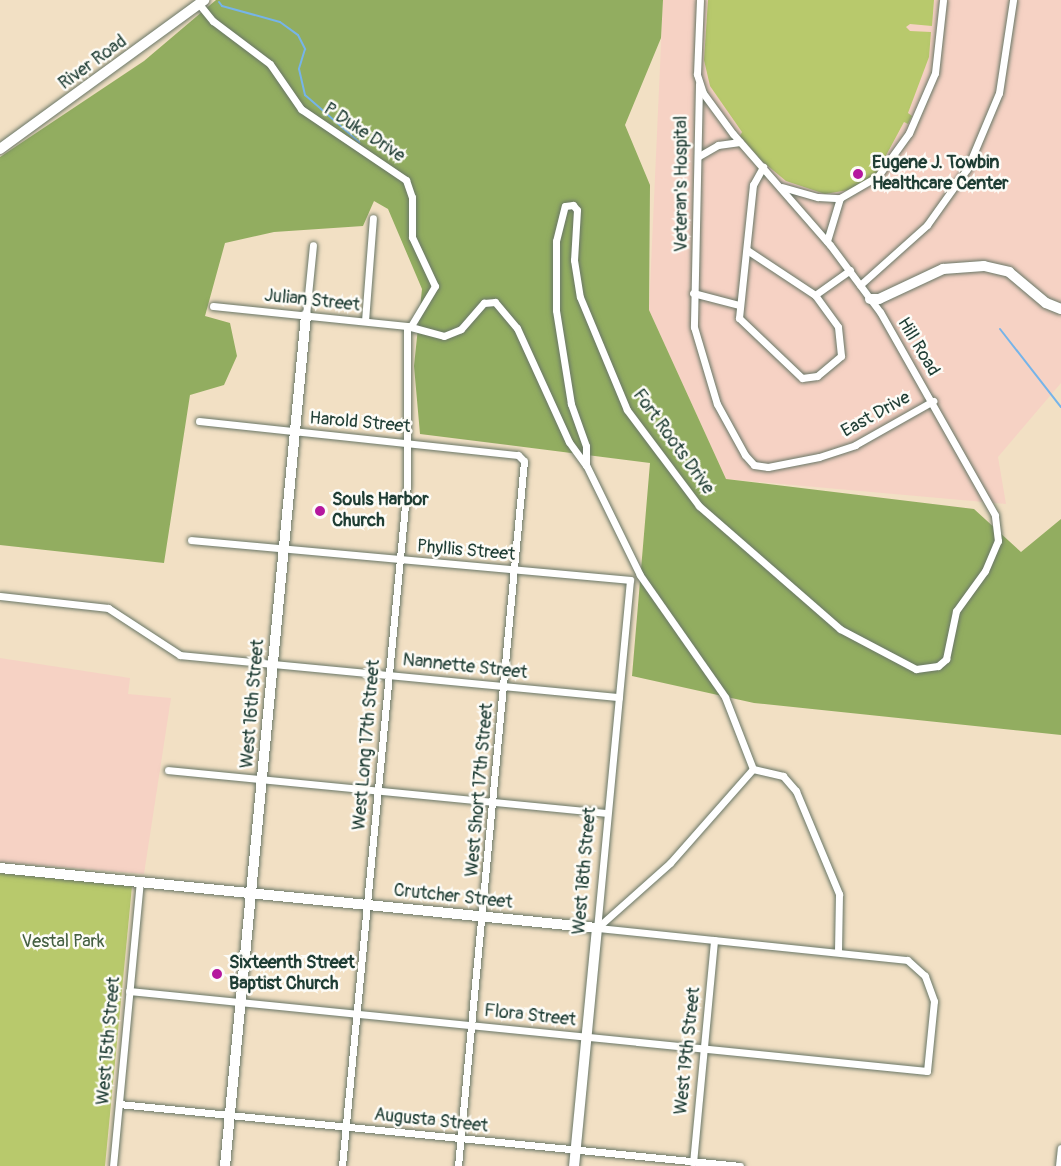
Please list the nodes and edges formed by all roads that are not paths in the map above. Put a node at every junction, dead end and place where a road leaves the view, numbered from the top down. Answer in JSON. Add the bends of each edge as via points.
{"nodes":[{"id":1,"x":700,"y":0,"type":"edge"},
{"id":2,"x":943,"y":0,"type":"edge"},
{"id":3,"x":1013,"y":0,"type":"edge"},
{"id":4,"x":201,"y":2,"type":"edge"},
{"id":5,"x":699,"y":84,"type":"junction"},
{"id":6,"x":740,"y":142,"type":"junction"},
{"id":7,"x":0,"y":149,"type":"edge"},
{"id":8,"x":699,"y":156,"type":"junction"},
{"id":9,"x":763,"y":167,"type":"junction"},
{"id":10,"x":781,"y":187,"type":"junction"},
{"id":11,"x":840,"y":198,"type":"junction"},
{"id":12,"x":373,"y":218,"type":"dead end"},
{"id":13,"x":827,"y":241,"type":"junction"},
{"id":14,"x":313,"y":245,"type":"dead end"},
{"id":15,"x":747,"y":249,"type":"junction"},
{"id":16,"x":850,"y":270,"type":"junction"},
{"id":17,"x":860,"y":285,"type":"junction"},
{"id":18,"x":693,"y":293,"type":"junction"},
{"id":19,"x":815,"y":295,"type":"junction"},
{"id":20,"x":870,"y":299,"type":"junction"},
{"id":21,"x":740,"y":305,"type":"junction"},
{"id":22,"x":213,"y":306,"type":"dead end"},
{"id":23,"x":1061,"y":309,"type":"edge"},
{"id":24,"x":306,"y":315,"type":"junction"},
{"id":25,"x":365,"y":321,"type":"junction"},
{"id":26,"x":409,"y":326,"type":"junction"},
{"id":27,"x":933,"y":401,"type":"junction"},
{"id":28,"x":939,"y":411,"type":"joint"},
{"id":29,"x":199,"y":421,"type":"dead end"},
{"id":30,"x":296,"y":432,"type":"junction"},
{"id":31,"x":408,"y":443,"type":"junction"},
{"id":32,"x":518,"y":455,"type":"joint"},
{"id":33,"x":586,"y":465,"type":"junction"},
{"id":34,"x":761,"y":466,"type":"joint"},
{"id":35,"x":191,"y":540,"type":"dead end"},
{"id":36,"x":284,"y":549,"type":"junction"},
{"id":37,"x":400,"y":560,"type":"junction"},
{"id":38,"x":515,"y":570,"type":"junction"},
{"id":39,"x":630,"y":580,"type":"joint"},
{"id":40,"x":0,"y":596,"type":"edge"},
{"id":41,"x":273,"y":664,"type":"junction"},
{"id":42,"x":389,"y":675,"type":"junction"},
{"id":43,"x":504,"y":686,"type":"junction"},
{"id":44,"x":618,"y":697,"type":"junction"},
{"id":45,"x":753,"y":769,"type":"junction"},
{"id":46,"x":168,"y":770,"type":"dead end"},
{"id":47,"x":262,"y":780,"type":"junction"},
{"id":48,"x":378,"y":791,"type":"junction"},
{"id":49,"x":493,"y":802,"type":"junction"},
{"id":50,"x":608,"y":813,"type":"junction"},
{"id":51,"x":0,"y":868,"type":"edge"},
{"id":52,"x":140,"y":882,"type":"junction"},
{"id":53,"x":251,"y":894,"type":"junction"},
{"id":54,"x":367,"y":905,"type":"junction"},
{"id":55,"x":483,"y":915,"type":"junction"},
{"id":56,"x":597,"y":928,"type":"junction"},
{"id":57,"x":714,"y":940,"type":"junction"},
{"id":58,"x":838,"y":952,"type":"junction"},
{"id":59,"x":129,"y":991,"type":"junction"},
{"id":60,"x":241,"y":1003,"type":"junction"},
{"id":61,"x":357,"y":1014,"type":"junction"},
{"id":62,"x":472,"y":1025,"type":"junction"},
{"id":63,"x":586,"y":1037,"type":"junction"},
{"id":64,"x":704,"y":1048,"type":"junction"},
{"id":65,"x":927,"y":1071,"type":"joint"},
{"id":66,"x":118,"y":1104,"type":"junction"},
{"id":67,"x":230,"y":1117,"type":"junction"},
{"id":68,"x":346,"y":1128,"type":"junction"},
{"id":69,"x":461,"y":1139,"type":"junction"},
{"id":70,"x":1061,"y":1148,"type":"edge"},
{"id":71,"x":576,"y":1150,"type":"junction"},
{"id":72,"x":692,"y":1164,"type":"edge"},
{"id":73,"x":113,"y":1166,"type":"edge"},
{"id":74,"x":225,"y":1166,"type":"edge"},
{"id":75,"x":342,"y":1166,"type":"edge"},
{"id":76,"x":458,"y":1166,"type":"edge"},
{"id":77,"x":574,"y":1166,"type":"edge"},
{"id":78,"x":740,"y":1166,"type":"edge"},
{"id":79,"x":1059,"y":1166,"type":"edge"}],
"edges":[{"from":1,"to":5,"type":"street"},
{"from":2,"to":11,"type":"street","via":[[935,73],[909,133],[878,176]]},
{"from":3,"to":17,"type":"street","via":[[1010,44],[999,93],[967,169],[927,225]]},
{"from":4,"to":7,"type":"street","name":"River Road"},
{"from":4,"to":26,"type":"street","name":"P Duke Drive","via":[[213,21],[249,45],[274,69],[301,109],[406,180],[412,197],[412,237],[435,286]]},
{"from":5,"to":6,"type":"street","name":"Veteran's Hospital"},
{"from":5,"to":8,"type":"street","name":"Veteran's Hospital"},
{"from":6,"to":8,"type":"street","via":[[718,145]]},
{"from":6,"to":9,"type":"street","name":"Veteran's Hospital"},
{"from":8,"to":18,"type":"street","name":"Veteran's Hospital","via":[[699,239]]},
{"from":9,"to":10,"type":"street","name":"Veteran's Hospital"},
{"from":9,"to":15,"type":"street","via":[[753,184]]},
{"from":10,"to":11,"type":"street","via":[[818,197]]},
{"from":10,"to":13,"type":"street","name":"Veteran's Hospital"},
{"from":11,"to":13,"type":"street"},
{"from":12,"to":25,"type":"street"},
{"from":13,"to":16,"type":"street","name":"Veteran's Hospital"},
{"from":14,"to":24,"type":"street","name":"West 16th Street"},
{"from":15,"to":19,"type":"street"},
{"from":15,"to":21,"type":"street"},
{"from":16,"to":17,"type":"street","name":"Veteran's Hospital"},
{"from":16,"to":19,"type":"street"},
{"from":17,"to":20,"type":"street","name":"Veteran's Hospital"},
{"from":18,"to":21,"type":"street"},
{"from":18,"to":34,"type":"street","name":"Veteran's Hospital","via":[[694,327],[717,404],[739,446],[752,463]]},
{"from":19,"to":21,"type":"street","via":[[838,327],[841,356],[810,378],[802,378],[743,324]]},
{"from":20,"to":23,"type":"street","via":[[879,299],[943,269],[984,266],[1009,272],[1046,303]]},
{"from":20,"to":27,"type":"street","name":"Hill Road"},
{"from":22,"to":24,"type":"street","name":"Julian Street"},
{"from":24,"to":25,"type":"street","name":"Julian Street"},
{"from":24,"to":30,"type":"street","name":"West 16th Street"},
{"from":25,"to":26,"type":"street","name":"Julian Street"},
{"from":26,"to":31,"type":"street","name":"West Long 17th Street","via":[[404,373]]},
{"from":26,"to":33,"type":"street","name":"Fort Roots Drive","via":[[448,335],[461,329],[484,303],[500,305],[517,328],[575,454]]},
{"from":27,"to":28,"type":"street","name":"Hill Road"},
{"from":27,"to":34,"type":"street","name":"East Drive","via":[[855,445],[801,462]]},
{"from":28,"to":33,"type":"street","name":"Fort Roots Drive","via":[[995,515],[998,542],[985,571],[956,611],[946,659],[938,666],[921,670],[840,629],[713,519],[675,477],[622,400],[589,325],[575,270],[577,210],[570,205],[563,208],[556,241],[556,310],[569,395],[586,446]]},
{"from":29,"to":30,"type":"street","name":"Harold Street"},
{"from":30,"to":31,"type":"street","name":"Harold Street"},
{"from":30,"to":36,"type":"street","name":"West 16th Street"},
{"from":31,"to":32,"type":"street","name":"Harold Street"},
{"from":31,"to":37,"type":"street","name":"West Long 17th Street"},
{"from":32,"to":38,"type":"street","name":"West Short 17th Street","via":[[525,466]]},
{"from":33,"to":45,"type":"street","name":"Fort Roots Drive","via":[[640,574],[725,697]]},
{"from":35,"to":36,"type":"street","name":"Phyllis Street"},
{"from":36,"to":37,"type":"street","name":"Phyllis Street"},
{"from":36,"to":41,"type":"street","name":"West 16th Street"},
{"from":37,"to":38,"type":"street","name":"Phyllis Street"},
{"from":37,"to":42,"type":"street","name":"West Long 17th Street"},
{"from":38,"to":39,"type":"street","name":"Phyllis Street"},
{"from":38,"to":43,"type":"street","name":"West Short 17th Street"},
{"from":39,"to":44,"type":"street","name":"West 18th Street"},
{"from":40,"to":41,"type":"street","name":"Nannette Street","via":[[99,605],[114,610],[180,655]]},
{"from":41,"to":42,"type":"street","name":"Nannette Street"},
{"from":41,"to":47,"type":"street","name":"West 16th Street"},
{"from":42,"to":43,"type":"street","name":"Nannette Street"},
{"from":42,"to":48,"type":"street","name":"West Long 17th Street"},
{"from":43,"to":44,"type":"street","name":"Nannette Street"},
{"from":43,"to":49,"type":"street","name":"West Short 17th Street"},
{"from":44,"to":50,"type":"street","name":"West 18th Street"},
{"from":45,"to":56,"type":"street","via":[[670,863]]},
{"from":45,"to":58,"type":"street","via":[[783,776],[796,791],[839,894]]},
{"from":46,"to":47,"type":"street"},
{"from":47,"to":48,"type":"street"},
{"from":47,"to":53,"type":"street","name":"West 16th Street"},
{"from":48,"to":49,"type":"street"},
{"from":48,"to":54,"type":"street","name":"West Long 17th Street"},
{"from":49,"to":50,"type":"street"},
{"from":49,"to":55,"type":"street","name":"West Short 17th Street"},
{"from":50,"to":56,"type":"street","name":"West 18th Street"},
{"from":51,"to":52,"type":"street","name":"Crutcher Street"},
{"from":52,"to":53,"type":"street","name":"Crutcher Street"},
{"from":52,"to":59,"type":"street","name":"West 15th Street"},
{"from":53,"to":54,"type":"street","name":"Crutcher Street"},
{"from":53,"to":60,"type":"street","name":"West 16th Street"},
{"from":54,"to":55,"type":"street","name":"Crutcher Street"},
{"from":54,"to":61,"type":"street","name":"West Long 17th Street"},
{"from":55,"to":56,"type":"street","name":"Crutcher Street"},
{"from":55,"to":62,"type":"street","name":"West Short 17th Street"},
{"from":56,"to":57,"type":"street","name":"Crutcher Street"},
{"from":56,"to":63,"type":"street","name":"West 18th Street"},
{"from":57,"to":58,"type":"street","name":"Crutcher Street"},
{"from":57,"to":64,"type":"street","name":"West 19th Street"},
{"from":58,"to":65,"type":"street","name":"Crutcher Street","via":[[903,959],[917,966],[932,988],[934,1001]]},
{"from":59,"to":60,"type":"street","name":"Flora Street"},
{"from":59,"to":66,"type":"street","name":"West 15th Street"},
{"from":60,"to":61,"type":"street","name":"Flora Street"},
{"from":60,"to":67,"type":"street","name":"West 16th Street"},
{"from":61,"to":62,"type":"street","name":"Flora Street"},
{"from":61,"to":68,"type":"street","name":"West Long 17th Street"},
{"from":62,"to":63,"type":"street","name":"Flora Street"},
{"from":62,"to":69,"type":"street","name":"West Short 17th Street"},
{"from":63,"to":64,"type":"street","name":"Flora Street"},
{"from":63,"to":71,"type":"street","name":"West 18th Street"},
{"from":64,"to":65,"type":"street","name":"Flora Street"},
{"from":64,"to":72,"type":"street","name":"West 19th Street"},
{"from":66,"to":67,"type":"street","name":"Augusta Street"},
{"from":66,"to":73,"type":"street","name":"West 15th Street"},
{"from":67,"to":68,"type":"street","name":"Augusta Street"},
{"from":67,"to":74,"type":"street","name":"West 16th Street"},
{"from":68,"to":69,"type":"street","name":"Augusta Street"},
{"from":68,"to":75,"type":"street","name":"West Long 17th Street"},
{"from":69,"to":71,"type":"street","name":"Augusta Street"},
{"from":69,"to":76,"type":"street","name":"West Short 17th Street"},
{"from":70,"to":79,"type":"street"},
{"from":71,"to":72,"type":"street","name":"Augusta Street"},
{"from":71,"to":77,"type":"street","name":"West 18th Street"},
{"from":72,"to":78,"type":"street","name":"Augusta Street"}]}
